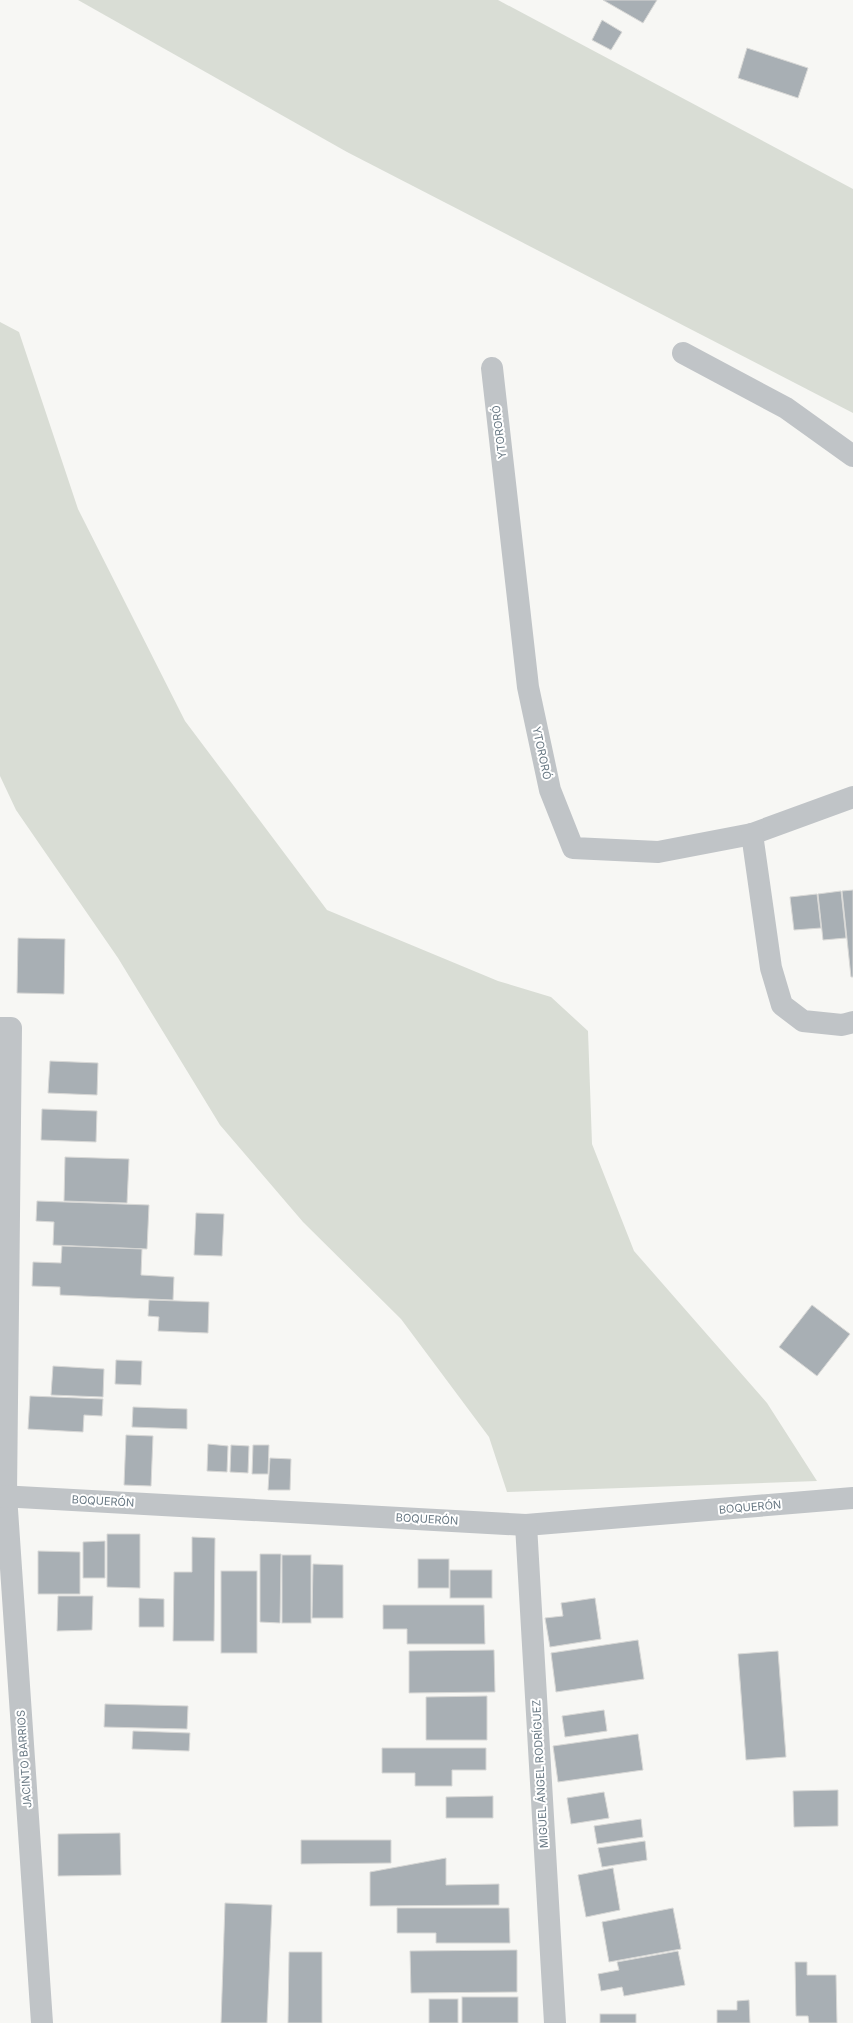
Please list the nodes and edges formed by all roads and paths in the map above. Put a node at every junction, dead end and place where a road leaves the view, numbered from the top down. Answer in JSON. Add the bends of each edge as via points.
{"nodes":[{"id":1,"x":683,"y":352,"type":"dead end"},
{"id":2,"x":492,"y":368,"type":"dead end"},
{"id":3,"x":853,"y":456,"type":"edge"},
{"id":4,"x":853,"y":797,"type":"edge"},
{"id":5,"x":752,"y":834,"type":"junction"},
{"id":6,"x":853,"y":1022,"type":"edge"},
{"id":7,"x":0,"y":1028,"type":"edge"},
{"id":8,"x":3,"y":1495,"type":"edge"},
{"id":9,"x":853,"y":1498,"type":"edge"},
{"id":10,"x":526,"y":1525,"type":"junction"},
{"id":11,"x":42,"y":2023,"type":"edge"},
{"id":12,"x":555,"y":2023,"type":"edge"}],
"edges":[{"from":1,"to":3,"type":"street","via":[[786,408]]},
{"from":2,"to":5,"type":"street","name":"YTORORÓ","via":[[528,687],[550,790],[573,848],[658,852]]},
{"from":4,"to":5,"type":"street","name":"YTORORÓ"},
{"from":5,"to":6,"type":"street","via":[[771,968],[782,1004],[803,1022],[842,1025]]},
{"from":7,"to":8,"type":"street","name":"JACINTO BARRIOS","via":[[10,1028]]},
{"from":8,"to":10,"type":"street","name":"BOQUERÓN"},
{"from":8,"to":11,"type":"street","name":"JACINTO BARRIOS"},
{"from":9,"to":10,"type":"street","name":"BOQUERÓN"},
{"from":10,"to":12,"type":"street","name":"MIGUEL ÁNGEL RODRÍGUEZ"}]}
